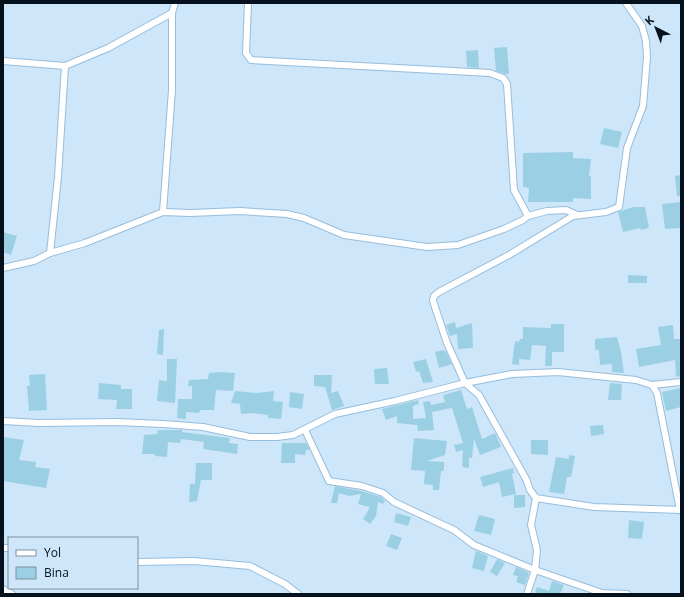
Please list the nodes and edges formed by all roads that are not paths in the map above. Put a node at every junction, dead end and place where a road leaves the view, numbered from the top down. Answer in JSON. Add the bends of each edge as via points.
{"nodes":[{"id":1,"x":175,"y":3,"type":"edge"},
{"id":2,"x":248,"y":3,"type":"edge"},
{"id":3,"x":626,"y":3,"type":"edge"},
{"id":4,"x":172,"y":13,"type":"junction"},
{"id":5,"x":3,"y":61,"type":"edge"},
{"id":6,"x":65,"y":66,"type":"junction"},
{"id":7,"x":163,"y":212,"type":"junction"},
{"id":8,"x":577,"y":215,"type":"junction"},
{"id":9,"x":528,"y":216,"type":"junction"},
{"id":10,"x":50,"y":253,"type":"junction"},
{"id":11,"x":3,"y":268,"type":"edge"},
{"id":12,"x":681,"y":382,"type":"edge"},
{"id":13,"x":465,"y":383,"type":"junction"},
{"id":14,"x":652,"y":385,"type":"junction"},
{"id":15,"x":3,"y":421,"type":"edge"},
{"id":16,"x":305,"y":430,"type":"junction"},
{"id":17,"x":536,"y":498,"type":"junction"},
{"id":18,"x":680,"y":510,"type":"edge"},
{"id":19,"x":138,"y":562,"type":"edge"},
{"id":20,"x":535,"y":570,"type":"junction"},
{"id":21,"x":3,"y":589,"type":"edge"},
{"id":22,"x":12,"y":594,"type":"edge"},
{"id":23,"x":298,"y":594,"type":"edge"},
{"id":24,"x":527,"y":594,"type":"edge"},
{"id":25,"x":627,"y":594,"type":"edge"}],
"edges":[{"from":1,"to":4,"type":"street"},
{"from":2,"to":9,"type":"street","via":[[246,53],[251,60],[490,73],[503,78],[507,84],[514,190]]},
{"from":3,"to":8,"type":"street","via":[[642,26],[646,41],[646,75],[642,106],[627,148],[619,207],[606,212]]},
{"from":4,"to":6,"type":"street","via":[[108,48]]},
{"from":4,"to":7,"type":"street","via":[[172,90]]},
{"from":5,"to":6,"type":"street"},
{"from":6,"to":10,"type":"street"},
{"from":7,"to":9,"type":"street","via":[[240,211],[287,214],[304,218],[344,235],[426,247],[458,245],[504,229]]},
{"from":7,"to":10,"type":"street","via":[[85,243]]},
{"from":8,"to":9,"type":"street","via":[[566,210]]},
{"from":8,"to":13,"type":"street","via":[[434,296],[434,308]]},
{"from":10,"to":11,"type":"street","via":[[34,261]]},
{"from":12,"to":14,"type":"street"},
{"from":13,"to":14,"type":"street","via":[[512,374],[558,372],[636,380]]},
{"from":13,"to":16,"type":"street","via":[[335,414]]},
{"from":13,"to":17,"type":"street","via":[[479,395]]},
{"from":14,"to":18,"type":"street","via":[[657,393]]},
{"from":15,"to":16,"type":"street","via":[[117,422],[203,427],[250,437],[277,437]]},
{"from":16,"to":20,"type":"street","via":[[329,481],[362,486],[383,493],[394,502],[454,530],[474,545]]},
{"from":17,"to":18,"type":"street","via":[[594,507]]},
{"from":17,"to":20,"type":"street","via":[[531,525],[537,550]]},
{"from":19,"to":23,"type":"street","via":[[194,561],[250,566],[285,584]]},
{"from":20,"to":24,"type":"street"},
{"from":20,"to":25,"type":"street","via":[[602,593]]},
{"from":21,"to":22,"type":"street"}]}
